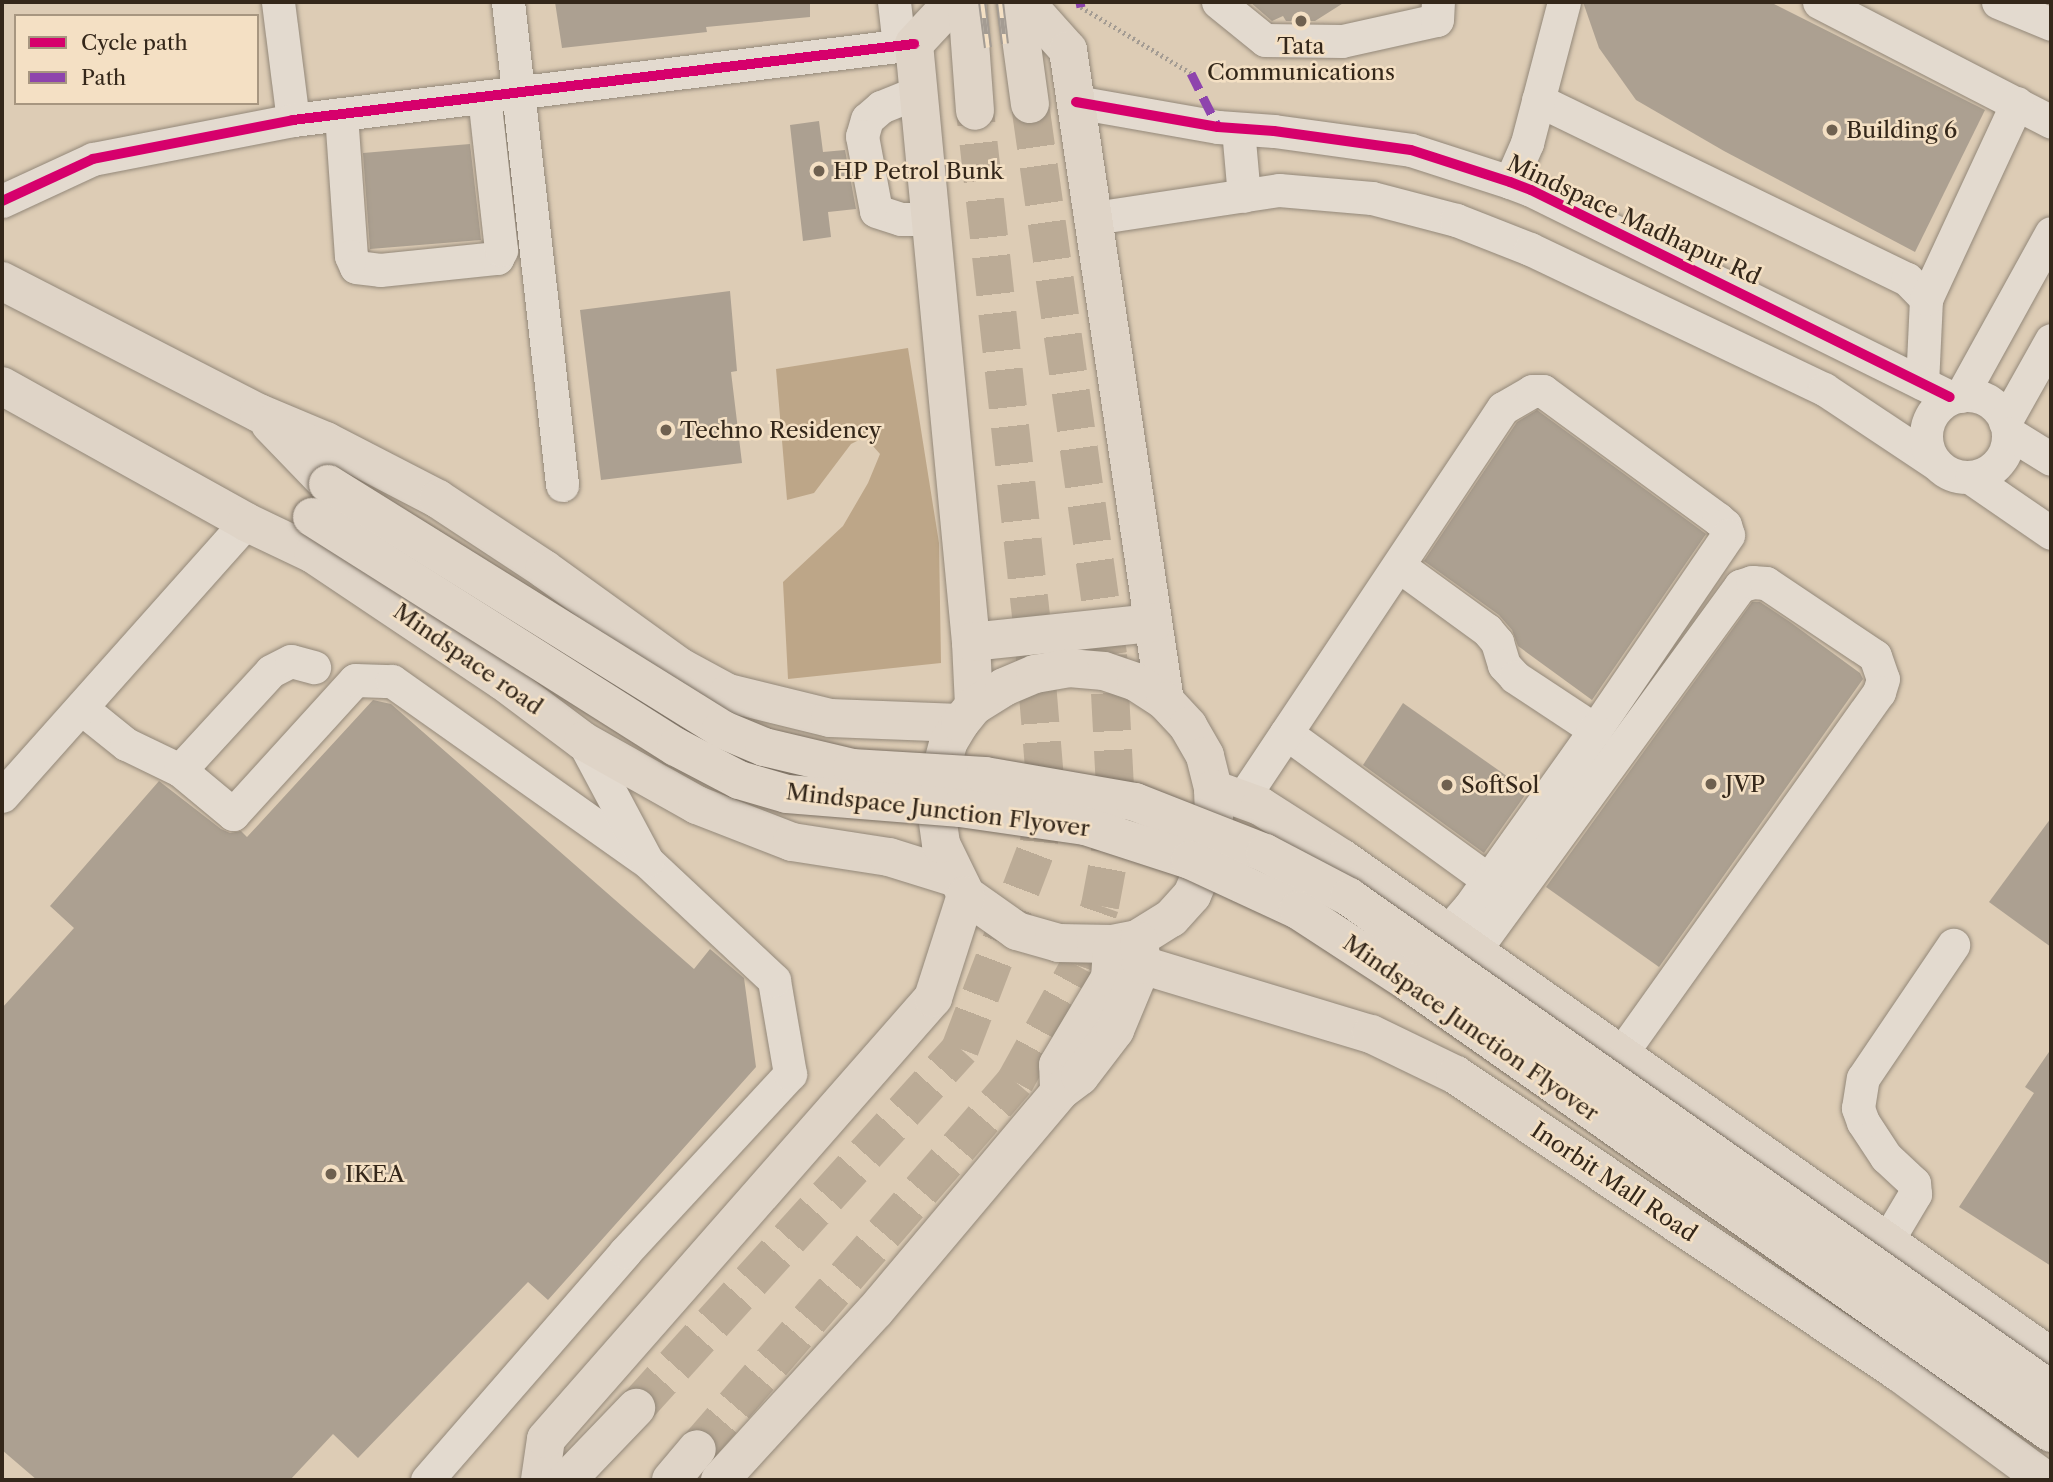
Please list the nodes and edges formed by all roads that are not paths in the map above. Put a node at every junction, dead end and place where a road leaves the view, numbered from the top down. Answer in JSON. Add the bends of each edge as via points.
{"nodes":[{"id":1,"x":278,"y":2,"type":"edge"},
{"id":2,"x":508,"y":2,"type":"edge"},
{"id":3,"x":894,"y":2,"type":"edge"},
{"id":4,"x":953,"y":2,"type":"edge"},
{"id":5,"x":967,"y":2,"type":"edge"},
{"id":6,"x":1016,"y":2,"type":"edge"},
{"id":7,"x":1025,"y":2,"type":"edge"},
{"id":8,"x":1218,"y":2,"type":"edge"},
{"id":9,"x":1564,"y":2,"type":"edge"},
{"id":10,"x":1819,"y":2,"type":"edge"},
{"id":11,"x":1998,"y":2,"type":"edge"},
{"id":12,"x":1441,"y":8,"type":"edge"},
{"id":13,"x":2051,"y":24,"type":"edge"},
{"id":14,"x":906,"y":45,"type":"junction"},
{"id":15,"x":918,"y":92,"type":"junction"},
{"id":16,"x":517,"y":93,"type":"junction"},
{"id":17,"x":484,"y":97,"type":"junction"},
{"id":18,"x":1538,"y":100,"type":"junction"},
{"id":19,"x":1076,"y":102,"type":"junction"},
{"id":20,"x":2017,"y":103,"type":"junction"},
{"id":21,"x":1030,"y":104,"type":"tunnel mouth"},
{"id":22,"x":975,"y":111,"type":"tunnel mouth"},
{"id":23,"x":341,"y":114,"type":"junction"},
{"id":24,"x":293,"y":120,"type":"junction"},
{"id":25,"x":2051,"y":122,"type":"edge"},
{"id":26,"x":1238,"y":129,"type":"junction"},
{"id":27,"x":1356,"y":142,"type":"junction"},
{"id":28,"x":1510,"y":182,"type":"junction"},
{"id":29,"x":1244,"y":196,"type":"junction"},
{"id":30,"x":1358,"y":197,"type":"junction"},
{"id":31,"x":2,"y":201,"type":"edge"},
{"id":32,"x":1094,"y":218,"type":"junction"},
{"id":33,"x":930,"y":219,"type":"junction"},
{"id":34,"x":2051,"y":233,"type":"edge"},
{"id":35,"x":2,"y":281,"type":"edge"},
{"id":36,"x":1926,"y":299,"type":"junction"},
{"id":37,"x":2051,"y":340,"type":"edge"},
{"id":38,"x":2,"y":386,"type":"edge"},
{"id":39,"x":1944,"y":392,"type":"junction"},
{"id":40,"x":259,"y":413,"type":"junction"},
{"id":41,"x":2007,"y":427,"type":"junction"},
{"id":42,"x":2051,"y":459,"type":"edge"},
{"id":43,"x":1934,"y":462,"type":"junction"},
{"id":44,"x":1971,"y":478,"type":"junction"},
{"id":45,"x":562,"y":485,"type":"dead end"},
{"id":46,"x":320,"y":500,"type":"junction"},
{"id":47,"x":235,"y":516,"type":"junction"},
{"id":48,"x":2051,"y":533,"type":"edge"},
{"id":49,"x":1399,"y":566,"type":"junction"},
{"id":50,"x":1153,"y":623,"type":"junction"},
{"id":51,"x":971,"y":642,"type":"junction"},
{"id":52,"x":314,"y":667,"type":"dead end"},
{"id":53,"x":1165,"y":701,"type":"junction"},
{"id":54,"x":81,"y":708,"type":"junction"},
{"id":55,"x":967,"y":714,"type":"junction"},
{"id":56,"x":1595,"y":730,"type":"junction"},
{"id":57,"x":1286,"y":733,"type":"junction"},
{"id":58,"x":583,"y":741,"type":"junction"},
{"id":59,"x":180,"y":770,"type":"junction"},
{"id":60,"x":1227,"y":794,"type":"junction"},
{"id":61,"x":2,"y":796,"type":"edge"},
{"id":62,"x":647,"y":861,"type":"junction"},
{"id":63,"x":1488,"y":880,"type":"junction"},
{"id":64,"x":961,"y":886,"type":"junction"},
{"id":65,"x":1461,"y":941,"type":"junction"},
{"id":66,"x":1953,"y":945,"type":"dead end"},
{"id":67,"x":1131,"y":949,"type":"junction"},
{"id":68,"x":1621,"y":1054,"type":"junction"},
{"id":69,"x":1742,"y":1139,"type":"junction"},
{"id":70,"x":1675,"y":1223,"type":"junction"},
{"id":71,"x":1887,"y":1241,"type":"junction"},
{"id":72,"x":2051,"y":1357,"type":"edge"},
{"id":73,"x":2051,"y":1390,"type":"edge"},
{"id":74,"x":636,"y":1408,"type":"tunnel mouth"},
{"id":75,"x":2051,"y":1433,"type":"edge"},
{"id":76,"x":697,"y":1449,"type":"tunnel mouth"},
{"id":77,"x":427,"y":1480,"type":"edge"},
{"id":78,"x":540,"y":1480,"type":"edge"},
{"id":79,"x":567,"y":1480,"type":"edge"},
{"id":80,"x":671,"y":1480,"type":"edge"},
{"id":81,"x":720,"y":1480,"type":"edge"},
{"id":82,"x":2045,"y":1480,"type":"edge"}],
"edges":[{"from":1,"to":24,"type":"street"},
{"from":2,"to":16,"type":"street"},
{"from":3,"to":14,"type":"street"},
{"from":4,"to":14,"type":"main road"},
{"from":5,"to":22,"type":"main road"},
{"from":6,"to":21,"type":"main road"},
{"from":7,"to":19,"type":"main road","via":[[1069,50]]},
{"from":8,"to":12,"type":"street","via":[[1265,40],[1342,41]]},
{"from":9,"to":18,"type":"street"},
{"from":10,"to":20,"type":"street"},
{"from":11,"to":13,"type":"street"},
{"from":14,"to":15,"type":"main road"},
{"from":14,"to":16,"type":"street"},
{"from":15,"to":33,"type":"main road"},
{"from":15,"to":33,"type":"street","via":[[881,107],[867,119],[862,136],[876,211],[901,219]]},
{"from":16,"to":17,"type":"street"},
{"from":16,"to":45,"type":"street"},
{"from":17,"to":23,"type":"street"},
{"from":17,"to":23,"type":"street","via":[[501,250],[496,258],[380,270],[356,267],[351,256]]},
{"from":18,"to":28,"type":"street"},
{"from":18,"to":36,"type":"street","via":[[1907,279]]},
{"from":19,"to":26,"type":"street","name":"Mindspace Madhapur Rd"},
{"from":19,"to":32,"type":"main road"},
{"from":20,"to":25,"type":"street"},
{"from":20,"to":36,"type":"street"},
{"from":23,"to":24,"type":"street"},
{"from":24,"to":31,"type":"street","via":[[93,159]]},
{"from":26,"to":27,"type":"street","name":"Mindspace Madhapur Rd"},
{"from":26,"to":29,"type":"street"},
{"from":27,"to":28,"type":"street","name":"Mindspace Madhapur Rd","via":[[1411,150]]},
{"from":27,"to":30,"type":"street"},
{"from":28,"to":39,"type":"street","name":"Mindspace Madhapur Rd"},
{"from":29,"to":30,"type":"street","via":[[1279,190]]},
{"from":29,"to":32,"type":"street"},
{"from":30,"to":43,"type":"street","via":[[1456,220],[1530,249],[1824,389]]},
{"from":32,"to":50,"type":"main road"},
{"from":33,"to":51,"type":"main road"},
{"from":34,"to":39,"type":"street"},
{"from":35,"to":40,"type":"main road"},
{"from":36,"to":39,"type":"street"},
{"from":37,"to":41,"type":"street"},
{"from":38,"to":47,"type":"main road","name":"Mindspace road"},
{"from":39,"to":41,"type":"street","via":[[1976,395],[1999,408]]},
{"from":39,"to":43,"type":"street","via":[[1925,425],[1925,445]]},
{"from":40,"to":46,"type":"main road","name":"Mindspace Junction Flyover"},
{"from":40,"to":55,"type":"main road","via":[[326,441],[438,499],[680,667],[728,693],[830,718]]},
{"from":41,"to":42,"type":"street"},
{"from":41,"to":44,"type":"street","via":[[2007,449],[1999,463]]},
{"from":43,"to":44,"type":"street","via":[[1950,475]]},
{"from":44,"to":48,"type":"street"},
{"from":46,"to":47,"type":"main road","name":"Mindspace Junction Flyover"},
{"from":46,"to":73,"type":"main road","name":"Mindspace Junction Flyover","bridge":true,"via":[[721,729],[764,747],[852,768],[985,776],[1135,802],[1265,853],[1349,897]]},
{"from":46,"to":75,"type":"main road","name":"Mindspace Junction Flyover","bridge":true,"via":[[676,747],[739,780],[787,794],[960,808],[1085,826],[1191,860],[1298,910]]},
{"from":47,"to":54,"type":"street"},
{"from":47,"to":58,"type":"main road","name":"Mindspace road","via":[[313,554],[503,681]]},
{"from":49,"to":56,"type":"street","via":[[1488,630],[1497,642],[1503,666],[1515,677]]},
{"from":49,"to":56,"type":"street","via":[[1503,408],[1532,391],[1544,391],[1718,519],[1728,535]]},
{"from":49,"to":57,"type":"street"},
{"from":50,"to":51,"type":"main road"},
{"from":50,"to":53,"type":"main road"},
{"from":51,"to":55,"type":"main road"},
{"from":52,"to":59,"type":"street","via":[[291,661],[271,671]]},
{"from":53,"to":55,"type":"main road","via":[[1136,682],[1104,671],[1069,668],[1035,674]]},
{"from":53,"to":60,"type":"main road","via":[[1194,736]]},
{"from":54,"to":59,"type":"street","via":[[125,744]]},
{"from":54,"to":61,"type":"street"},
{"from":55,"to":64,"type":"main road","via":[[948,743],[936,807],[941,844]]},
{"from":56,"to":63,"type":"street"},
{"from":57,"to":60,"type":"street"},
{"from":57,"to":63,"type":"street"},
{"from":58,"to":62,"type":"street"},
{"from":58,"to":64,"type":"main road","name":"Mindspace road","via":[[697,806],[792,842],[889,857]]},
{"from":59,"to":62,"type":"street","via":[[233,814],[355,680],[391,681]]},
{"from":60,"to":65,"type":"main road","via":[[1260,806]]},
{"from":60,"to":67,"type":"main road","via":[[1214,817],[1209,855],[1192,895]]},
{"from":62,"to":77,"type":"street","via":[[774,981],[790,1074],[625,1252]]},
{"from":63,"to":65,"type":"street"},
{"from":64,"to":67,"type":"main road","name":"Inorbit Mall Road","via":[[1017,931],[1059,943]]},
{"from":64,"to":78,"type":"main road","via":[[933,998],[546,1439]]},
{"from":65,"to":68,"type":"main road"},
{"from":65,"to":68,"type":"street","via":[[1740,586],[1766,583],[1875,656],[1883,680],[1879,692]]},
{"from":66,"to":71,"type":"street","via":[[1863,1078],[1858,1108],[1863,1122],[1886,1157],[1914,1182],[1915,1194]]},
{"from":67,"to":70,"type":"main road","name":"Inorbit Mall Road","via":[[1383,1040],[1456,1075]]},
{"from":67,"to":81,"type":"main road","via":[[1058,1065],[1060,1091],[875,1311]]},
{"from":68,"to":69,"type":"main road"},
{"from":69,"to":70,"type":"main road"},
{"from":69,"to":71,"type":"main road"},
{"from":70,"to":82,"type":"main road","name":"Inorbit Mall Road","via":[[1900,1373]]},
{"from":71,"to":72,"type":"main road"},
{"from":74,"to":79,"type":"main road"},
{"from":76,"to":80,"type":"main road"}]}
